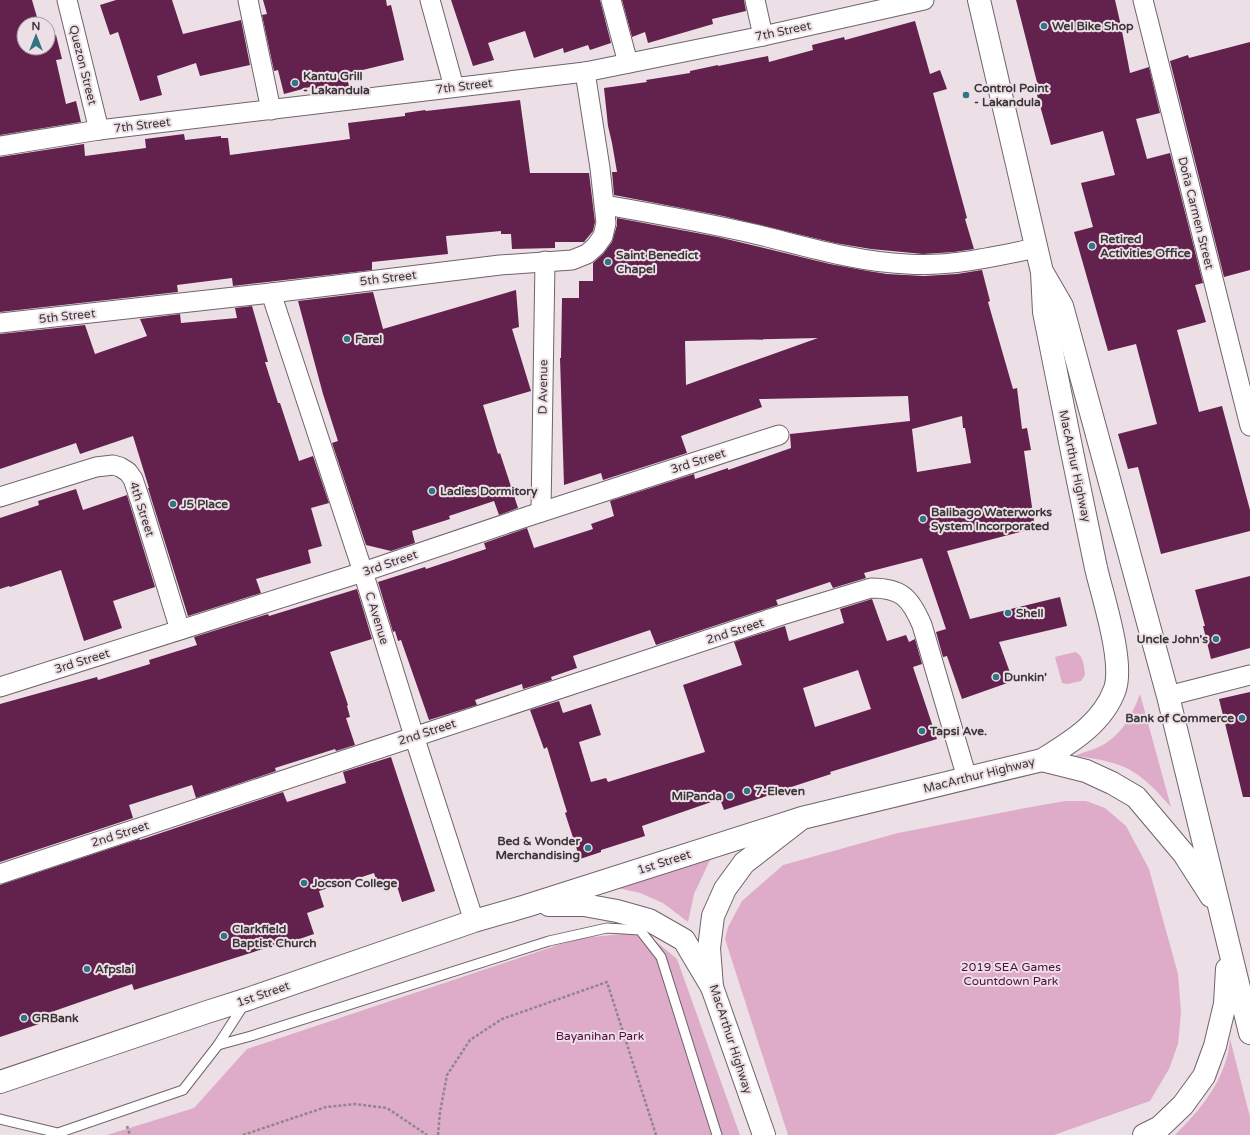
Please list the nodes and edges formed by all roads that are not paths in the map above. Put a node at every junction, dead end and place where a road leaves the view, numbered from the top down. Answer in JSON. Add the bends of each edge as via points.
{"nodes":[{"id":1,"x":67,"y":0,"type":"edge"},
{"id":2,"x":248,"y":0,"type":"edge"},
{"id":3,"x":430,"y":0,"type":"edge"},
{"id":4,"x":610,"y":0,"type":"edge"},
{"id":5,"x":755,"y":0,"type":"edge"},
{"id":6,"x":924,"y":0,"type":"edge"},
{"id":7,"x":978,"y":0,"type":"edge"},
{"id":8,"x":1143,"y":0,"type":"edge"},
{"id":9,"x":763,"y":36,"type":"junction"},
{"id":10,"x":628,"y":63,"type":"junction"},
{"id":11,"x":585,"y":72,"type":"junction"},
{"id":12,"x":454,"y":87,"type":"junction"},
{"id":13,"x":271,"y":110,"type":"junction"},
{"id":14,"x":99,"y":130,"type":"junction"},
{"id":15,"x":0,"y":146,"type":"edge"},
{"id":16,"x":605,"y":205,"type":"junction"},
{"id":17,"x":1036,"y":248,"type":"junction"},
{"id":18,"x":545,"y":261,"type":"junction"},
{"id":19,"x":1042,"y":272,"type":"junction"},
{"id":20,"x":271,"y":293,"type":"junction"},
{"id":21,"x":0,"y":323,"type":"edge"},
{"id":22,"x":1250,"y":426,"type":"edge"},
{"id":23,"x":780,"y":434,"type":"dead end"},
{"id":24,"x":0,"y":497,"type":"edge"},
{"id":25,"x":541,"y":512,"type":"junction"},
{"id":26,"x":363,"y":572,"type":"junction"},
{"id":27,"x":180,"y":630,"type":"junction"},
{"id":28,"x":1250,"y":676,"type":"edge"},
{"id":29,"x":0,"y":687,"type":"edge"},
{"id":30,"x":1168,"y":696,"type":"junction"},
{"id":31,"x":414,"y":736,"type":"junction"},
{"id":32,"x":1042,"y":760,"type":"junction"},
{"id":33,"x":967,"y":778,"type":"junction"},
{"id":34,"x":802,"y":818,"type":"junction"},
{"id":35,"x":0,"y":874,"type":"edge"},
{"id":36,"x":526,"y":906,"type":"junction"},
{"id":37,"x":1220,"y":910,"type":"junction"},
{"id":38,"x":474,"y":921,"type":"junction"},
{"id":39,"x":1228,"y":946,"type":"junction"},
{"id":40,"x":712,"y":987,"type":"junction"},
{"id":41,"x":248,"y":999,"type":"junction"},
{"id":42,"x":1250,"y":1033,"type":"edge"},
{"id":43,"x":218,"y":1045,"type":"junction"},
{"id":44,"x":0,"y":1082,"type":"edge"},
{"id":45,"x":0,"y":1119,"type":"edge"},
{"id":46,"x":55,"y":1134,"type":"edge"},
{"id":47,"x":717,"y":1135,"type":"edge"},
{"id":48,"x":764,"y":1135,"type":"edge"},
{"id":49,"x":1144,"y":1135,"type":"edge"}],
"edges":[{"from":1,"to":14,"type":"street","name":"Quezon Street"},
{"from":2,"to":13,"type":"street"},
{"from":3,"to":12,"type":"street"},
{"from":4,"to":10,"type":"street"},
{"from":5,"to":9,"type":"street"},
{"from":6,"to":9,"type":"street","name":"7th Street"},
{"from":7,"to":17,"type":"main road","name":"MacArthur Highway"},
{"from":8,"to":22,"type":"street","name":"Doña Carmen Street"},
{"from":9,"to":10,"type":"street","name":"7th Street"},
{"from":10,"to":11,"type":"street","name":"7th Street"},
{"from":11,"to":12,"type":"street","name":"7th Street"},
{"from":11,"to":16,"type":"street","name":"5th Street"},
{"from":12,"to":13,"type":"street","name":"7th Street"},
{"from":13,"to":14,"type":"street","name":"7th Street"},
{"from":14,"to":15,"type":"street","name":"7th Street"},
{"from":16,"to":17,"type":"street","via":[[722,226],[886,263],[936,264]]},
{"from":16,"to":18,"type":"street","name":"5th Street","via":[[606,223],[603,236],[596,246],[587,254],[572,260]]},
{"from":17,"to":19,"type":"main road","name":"MacArthur Highway"},
{"from":18,"to":20,"type":"street","name":"5th Street"},
{"from":18,"to":25,"type":"street","name":"D Avenue"},
{"from":19,"to":30,"type":"main road","name":"MacArthur Highway","via":[[1062,306]]},
{"from":19,"to":32,"type":"main road","name":"MacArthur Highway","via":[[1044,312],[1118,673],[1115,689],[1106,708],[1090,727]]},
{"from":20,"to":21,"type":"street","name":"5th Street"},
{"from":20,"to":26,"type":"street","name":"C Avenue"},
{"from":23,"to":25,"type":"street","name":"3rd Street"},
{"from":24,"to":27,"type":"street","name":"4th Street","via":[[96,467],[113,465],[128,472],[140,500]]},
{"from":25,"to":26,"type":"street","name":"3rd Street"},
{"from":26,"to":27,"type":"street","name":"3rd Street"},
{"from":26,"to":31,"type":"street","name":"C Avenue"},
{"from":27,"to":29,"type":"street","name":"3rd Street"},
{"from":28,"to":30,"type":"street"},
{"from":30,"to":37,"type":"main road","name":"MacArthur Highway"},
{"from":31,"to":33,"type":"street","name":"2nd Street","via":[[767,620],[871,588],[885,588],[906,597],[916,610]]},
{"from":31,"to":35,"type":"street","name":"2nd Street"},
{"from":31,"to":38,"type":"street","name":"C Avenue"},
{"from":32,"to":33,"type":"main road","name":"MacArthur Highway"},
{"from":32,"to":37,"type":"main road","via":[[1086,771],[1136,797],[1184,854]]},
{"from":33,"to":34,"type":"main road","name":"MacArthur Highway"},
{"from":34,"to":36,"type":"main road","name":"1st Street"},
{"from":34,"to":40,"type":"main road","name":"MacArthur Highway","via":[[744,863],[725,890],[713,916],[709,948]]},
{"from":36,"to":38,"type":"main road","name":"1st Street"},
{"from":36,"to":40,"type":"main road","name":"1st Street","via":[[584,905],[649,920],[684,940]]},
{"from":37,"to":39,"type":"main road","name":"MacArthur Highway"},
{"from":38,"to":41,"type":"main road","name":"1st Street"},
{"from":39,"to":42,"type":"main road","name":"MacArthur Highway"},
{"from":39,"to":49,"type":"main road","via":[[1225,1004],[1215,1046],[1204,1076],[1183,1104],[1160,1127]]},
{"from":40,"to":48,"type":"main road","name":"MacArthur Highway"},
{"from":41,"to":43,"type":"lane"},
{"from":41,"to":44,"type":"main road","name":"1st Street"},
{"from":43,"to":46,"type":"lane","via":[[183,1090]]},
{"from":43,"to":47,"type":"lane","via":[[549,941],[607,928],[640,930],[661,957]]},
{"from":45,"to":46,"type":"lane"}]}
